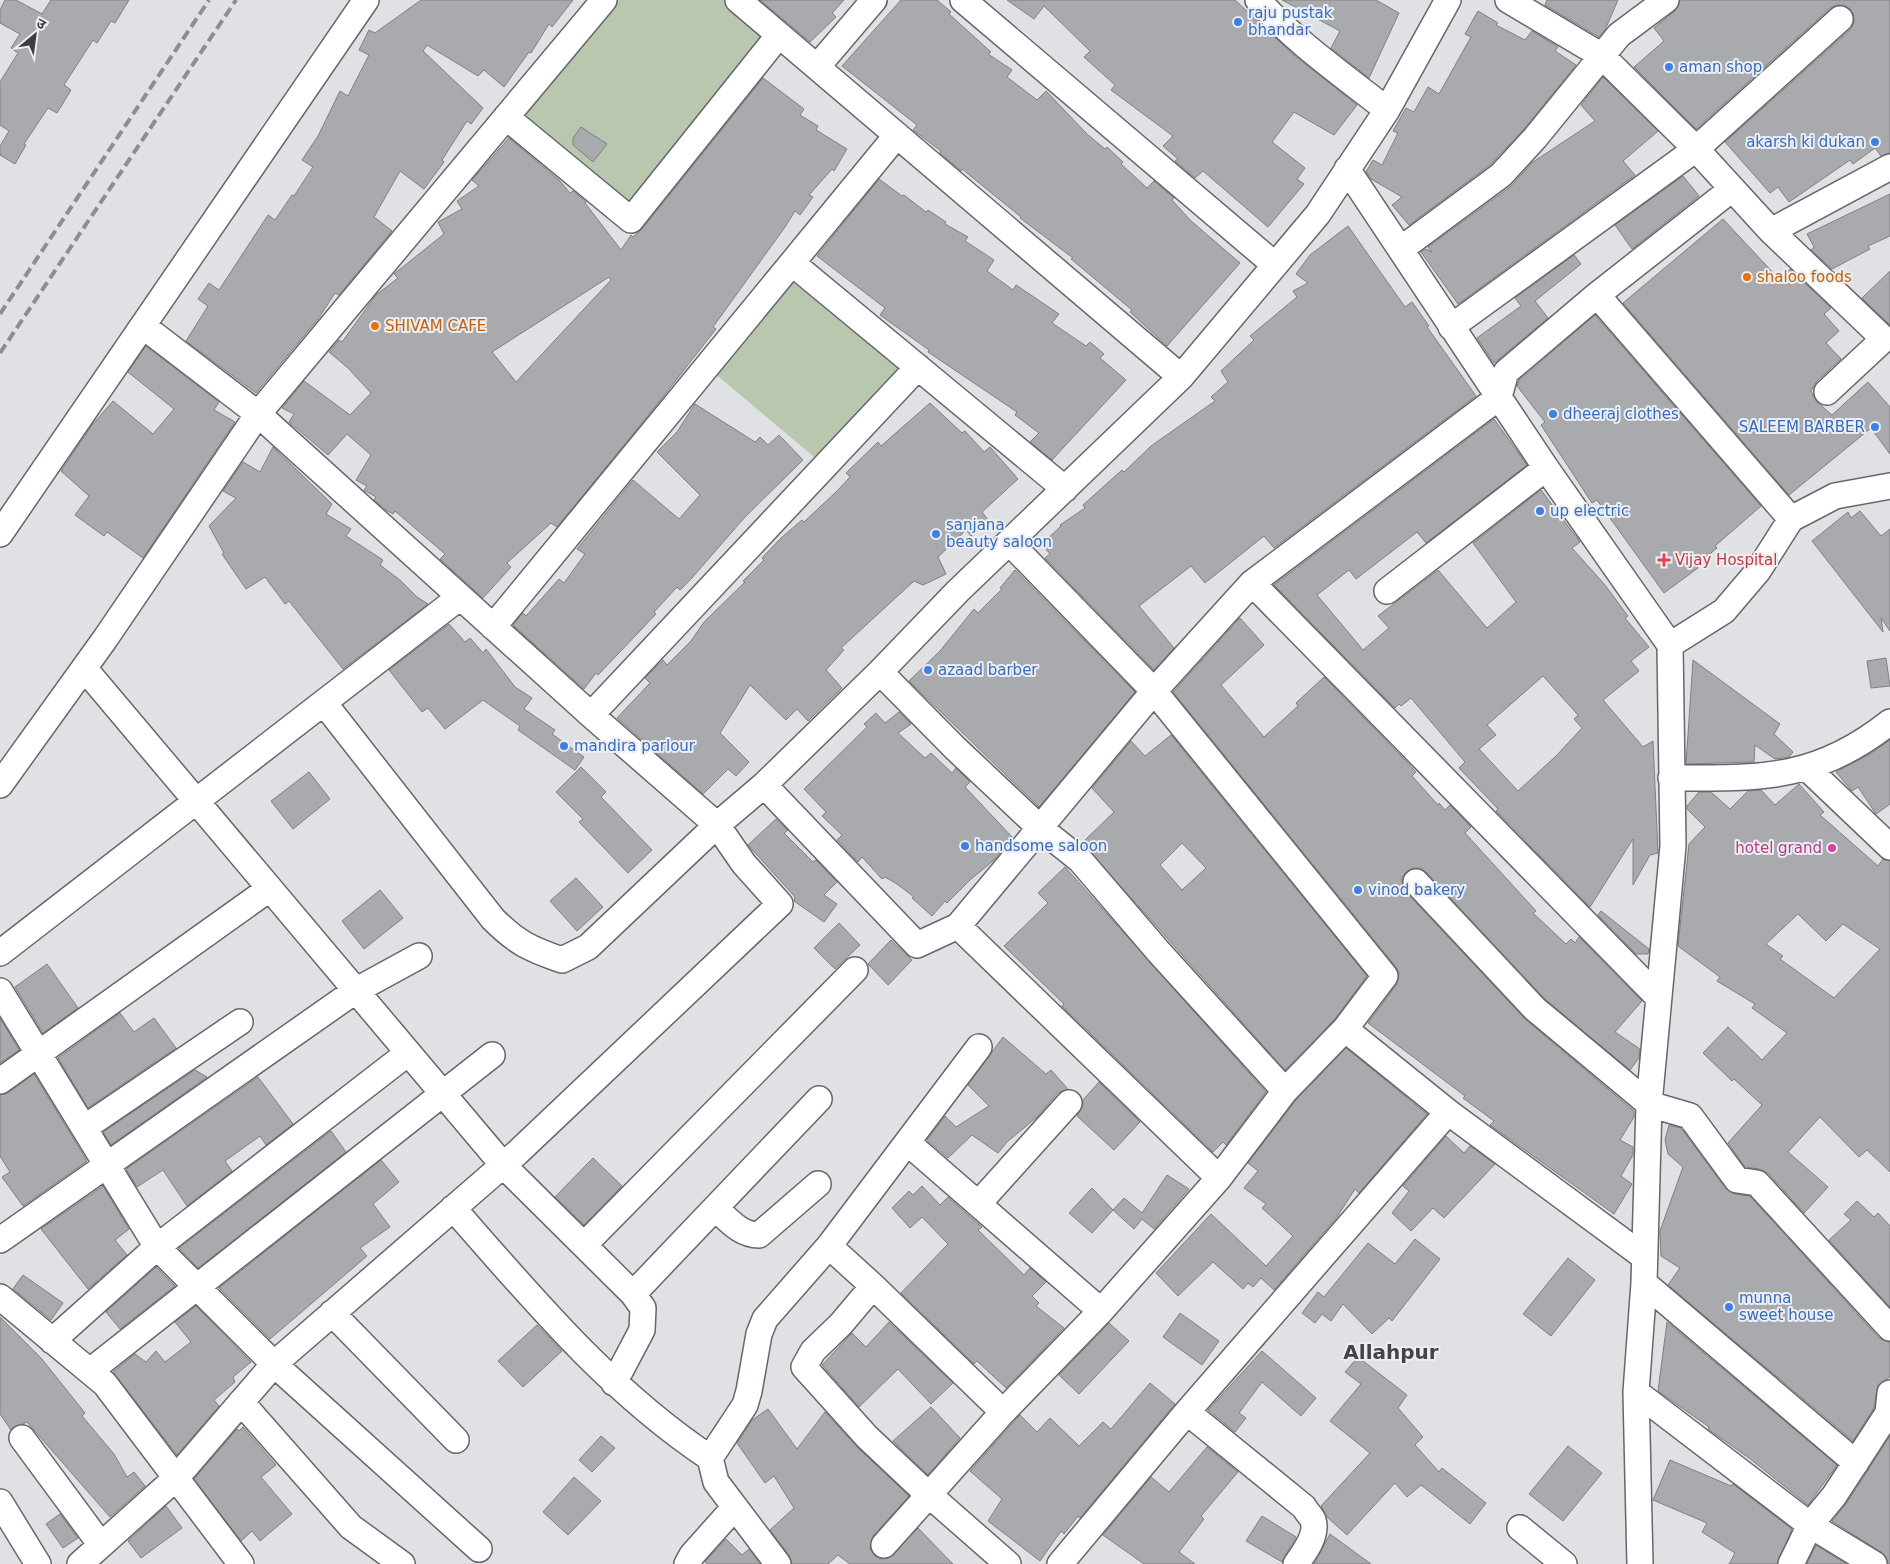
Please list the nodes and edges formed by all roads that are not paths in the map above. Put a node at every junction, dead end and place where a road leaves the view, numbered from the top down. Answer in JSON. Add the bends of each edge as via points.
{"nodes":[{"id":1,"x":366,"y":0,"type":"edge"},
{"id":2,"x":604,"y":0,"type":"edge"},
{"id":3,"x":738,"y":0,"type":"edge"},
{"id":4,"x":874,"y":0,"type":"edge"},
{"id":5,"x":963,"y":0,"type":"edge"},
{"id":6,"x":1258,"y":0,"type":"edge"},
{"id":7,"x":1448,"y":0,"type":"edge"},
{"id":8,"x":1508,"y":0,"type":"edge"},
{"id":9,"x":1634,"y":0,"type":"edge"},
{"id":10,"x":1666,"y":0,"type":"edge"},
{"id":11,"x":1840,"y":19,"type":"dead end"},
{"id":12,"x":1619,"y":34,"type":"junction"},
{"id":13,"x":779,"y":35,"type":"junction"},
{"id":14,"x":1602,"y":56,"type":"junction"},
{"id":15,"x":817,"y":67,"type":"junction"},
{"id":16,"x":1387,"y":110,"type":"junction"},
{"id":17,"x":506,"y":117,"type":"junction"},
{"id":18,"x":896,"y":135,"type":"junction"},
{"id":19,"x":1696,"y":150,"type":"junction"},
{"id":20,"x":1890,"y":167,"type":"edge"},
{"id":21,"x":1347,"y":169,"type":"junction"},
{"id":22,"x":1732,"y":189,"type":"junction"},
{"id":23,"x":1771,"y":231,"type":"junction"},
{"id":24,"x":1401,"y":249,"type":"junction"},
{"id":25,"x":792,"y":263,"type":"junction"},
{"id":26,"x":1275,"y":265,"type":"junction"},
{"id":27,"x":1597,"y":295,"type":"junction"},
{"id":28,"x":143,"y":326,"type":"junction"},
{"id":29,"x":1451,"y":327,"type":"junction"},
{"id":30,"x":918,"y":367,"type":"junction"},
{"id":31,"x":1181,"y":378,"type":"junction"},
{"id":32,"x":1828,"y":392,"type":"dead end"},
{"id":33,"x":1499,"y":397,"type":"junction"},
{"id":34,"x":258,"y":414,"type":"junction"},
{"id":35,"x":1546,"y":468,"type":"junction"},
{"id":36,"x":1890,"y":486,"type":"edge"},
{"id":37,"x":1065,"y":489,"type":"junction"},
{"id":38,"x":1791,"y":519,"type":"junction"},
{"id":39,"x":0,"y":534,"type":"edge"},
{"id":40,"x":1009,"y":542,"type":"junction"},
{"id":41,"x":1252,"y":583,"type":"junction"},
{"id":42,"x":1387,"y":591,"type":"dead end"},
{"id":43,"x":460,"y":597,"type":"junction"},
{"id":44,"x":493,"y":627,"type":"junction"},
{"id":45,"x":1670,"y":645,"type":"junction"},
{"id":46,"x":84,"y":668,"type":"junction"},
{"id":47,"x":880,"y":672,"type":"junction"},
{"id":48,"x":1154,"y":691,"type":"junction"},
{"id":49,"x":324,"y":702,"type":"junction"},
{"id":50,"x":591,"y":715,"type":"junction"},
{"id":51,"x":1890,"y":722,"type":"edge"},
{"id":52,"x":1808,"y":769,"type":"junction"},
{"id":53,"x":1671,"y":778,"type":"junction"},
{"id":54,"x":0,"y":785,"type":"edge"},
{"id":55,"x":764,"y":785,"type":"junction"},
{"id":56,"x":195,"y":802,"type":"junction"},
{"id":57,"x":717,"y":825,"type":"junction"},
{"id":58,"x":1040,"y":828,"type":"junction"},
{"id":59,"x":1890,"y":847,"type":"edge"},
{"id":60,"x":1416,"y":882,"type":"dead end"},
{"id":61,"x":269,"y":889,"type":"junction"},
{"id":62,"x":958,"y":926,"type":"junction"},
{"id":63,"x":0,"y":953,"type":"edge"},
{"id":64,"x":419,"y":956,"type":"dead end"},
{"id":65,"x":855,"y":970,"type":"dead end"},
{"id":66,"x":0,"y":991,"type":"edge"},
{"id":67,"x":355,"y":991,"type":"junction"},
{"id":68,"x":1658,"y":997,"type":"junction"},
{"id":69,"x":240,"y":1022,"type":"dead end"},
{"id":70,"x":1346,"y":1029,"type":"junction"},
{"id":71,"x":979,"y":1047,"type":"dead end"},
{"id":72,"x":408,"y":1053,"type":"junction"},
{"id":73,"x":39,"y":1054,"type":"junction"},
{"id":74,"x":492,"y":1055,"type":"dead end"},
{"id":75,"x":0,"y":1082,"type":"edge"},
{"id":76,"x":1285,"y":1091,"type":"junction"},
{"id":77,"x":441,"y":1092,"type":"junction"},
{"id":78,"x":819,"y":1099,"type":"dead end"},
{"id":79,"x":1068,"y":1103,"type":"dead end"},
{"id":80,"x":1649,"y":1104,"type":"junction"},
{"id":81,"x":1448,"y":1112,"type":"junction"},
{"id":82,"x":84,"y":1128,"type":"junction"},
{"id":83,"x":908,"y":1143,"type":"junction"},
{"id":84,"x":106,"y":1165,"type":"junction"},
{"id":85,"x":503,"y":1165,"type":"junction"},
{"id":86,"x":1219,"y":1178,"type":"junction"},
{"id":87,"x":818,"y":1184,"type":"dead end"},
{"id":88,"x":978,"y":1204,"type":"junction"},
{"id":89,"x":454,"y":1208,"type":"junction"},
{"id":90,"x":715,"y":1208,"type":"junction"},
{"id":91,"x":0,"y":1240,"type":"edge"},
{"id":92,"x":584,"y":1245,"type":"junction"},
{"id":93,"x":829,"y":1246,"type":"junction"},
{"id":94,"x":156,"y":1247,"type":"junction"},
{"id":95,"x":1643,"y":1256,"type":"junction"},
{"id":96,"x":1644,"y":1283,"type":"junction"},
{"id":97,"x":873,"y":1286,"type":"junction"},
{"id":98,"x":196,"y":1287,"type":"junction"},
{"id":99,"x":633,"y":1294,"type":"junction"},
{"id":100,"x":3,"y":1304,"type":"edge"},
{"id":101,"x":1101,"y":1312,"type":"junction"},
{"id":102,"x":332,"y":1313,"type":"junction"},
{"id":103,"x":1890,"y":1328,"type":"edge"},
{"id":104,"x":52,"y":1340,"type":"junction"},
{"id":105,"x":274,"y":1364,"type":"junction"},
{"id":106,"x":90,"y":1371,"type":"junction"},
{"id":107,"x":614,"y":1383,"type":"junction"},
{"id":108,"x":1636,"y":1392,"type":"junction"},
{"id":109,"x":1890,"y":1393,"type":"edge"},
{"id":110,"x":241,"y":1402,"type":"junction"},
{"id":111,"x":1003,"y":1412,"type":"junction"},
{"id":112,"x":1187,"y":1412,"type":"junction"},
{"id":113,"x":22,"y":1438,"type":"dead end"},
{"id":114,"x":456,"y":1440,"type":"dead end"},
{"id":115,"x":710,"y":1458,"type":"junction"},
{"id":116,"x":1856,"y":1463,"type":"junction"},
{"id":117,"x":176,"y":1478,"type":"junction"},
{"id":118,"x":928,"y":1495,"type":"junction"},
{"id":119,"x":0,"y":1502,"type":"edge"},
{"id":120,"x":734,"y":1508,"type":"junction"},
{"id":121,"x":1810,"y":1525,"type":"junction"},
{"id":122,"x":1520,"y":1528,"type":"dead end"},
{"id":123,"x":101,"y":1545,"type":"junction"},
{"id":124,"x":884,"y":1545,"type":"dead end"},
{"id":125,"x":479,"y":1549,"type":"dead end"},
{"id":126,"x":1871,"y":1563,"type":"edge"},
{"id":127,"x":38,"y":1564,"type":"edge"},
{"id":128,"x":80,"y":1564,"type":"edge"},
{"id":129,"x":241,"y":1564,"type":"edge"},
{"id":130,"x":402,"y":1564,"type":"edge"},
{"id":131,"x":687,"y":1564,"type":"edge"},
{"id":132,"x":778,"y":1564,"type":"edge"},
{"id":133,"x":1008,"y":1564,"type":"edge"},
{"id":134,"x":1060,"y":1564,"type":"edge"},
{"id":135,"x":1296,"y":1564,"type":"edge"},
{"id":136,"x":1564,"y":1564,"type":"edge"},
{"id":137,"x":1640,"y":1564,"type":"edge"},
{"id":138,"x":1791,"y":1564,"type":"edge"}],
"edges":[{"from":1,"to":28,"type":"street"},
{"from":2,"to":17,"type":"street"},
{"from":3,"to":13,"type":"street"},
{"from":4,"to":15,"type":"street"},
{"from":5,"to":26,"type":"street"},
{"from":6,"to":16,"type":"street","via":[[1307,46]]},
{"from":7,"to":16,"type":"street"},
{"from":8,"to":14,"type":"street"},
{"from":9,"to":12,"type":"street"},
{"from":10,"to":12,"type":"street"},
{"from":11,"to":19,"type":"street"},
{"from":12,"to":14,"type":"street"},
{"from":13,"to":15,"type":"street"},
{"from":13,"to":17,"type":"street","via":[[631,220]]},
{"from":14,"to":19,"type":"street"},
{"from":14,"to":24,"type":"street","via":[[1501,174]]},
{"from":15,"to":18,"type":"street"},
{"from":16,"to":21,"type":"street"},
{"from":17,"to":34,"type":"street"},
{"from":18,"to":25,"type":"street"},
{"from":18,"to":31,"type":"street"},
{"from":19,"to":22,"type":"street"},
{"from":19,"to":29,"type":"street"},
{"from":20,"to":23,"type":"street"},
{"from":21,"to":24,"type":"street"},
{"from":21,"to":26,"type":"street","via":[[1318,214]]},
{"from":22,"to":23,"type":"street"},
{"from":22,"to":27,"type":"street"},
{"from":23,"to":32,"type":"street","via":[[1884,339]]},
{"from":24,"to":29,"type":"street"},
{"from":25,"to":30,"type":"street"},
{"from":25,"to":44,"type":"street"},
{"from":26,"to":31,"type":"street"},
{"from":27,"to":33,"type":"street","via":[[1506,372]]},
{"from":27,"to":38,"type":"street"},
{"from":28,"to":34,"type":"street"},
{"from":28,"to":39,"type":"street"},
{"from":29,"to":33,"type":"street"},
{"from":30,"to":37,"type":"street"},
{"from":30,"to":50,"type":"street"},
{"from":31,"to":37,"type":"street"},
{"from":33,"to":35,"type":"street"},
{"from":33,"to":41,"type":"street"},
{"from":34,"to":43,"type":"street"},
{"from":34,"to":46,"type":"street"},
{"from":35,"to":42,"type":"street"},
{"from":35,"to":45,"type":"street"},
{"from":36,"to":38,"type":"street","via":[[1835,496]]},
{"from":37,"to":40,"type":"street"},
{"from":38,"to":45,"type":"street","via":[[1758,572],[1724,611]]},
{"from":40,"to":47,"type":"street"},
{"from":40,"to":48,"type":"street"},
{"from":41,"to":48,"type":"street"},
{"from":41,"to":68,"type":"street"},
{"from":43,"to":44,"type":"street"},
{"from":43,"to":49,"type":"street"},
{"from":44,"to":50,"type":"street"},
{"from":45,"to":53,"type":"street"},
{"from":46,"to":54,"type":"street"},
{"from":46,"to":56,"type":"street"},
{"from":47,"to":55,"type":"street"},
{"from":47,"to":58,"type":"street"},
{"from":48,"to":58,"type":"street"},
{"from":48,"to":70,"type":"street","via":[[1385,976]]},
{"from":49,"to":56,"type":"street"},
{"from":49,"to":57,"type":"street","via":[[493,919],[512,939],[562,960],[588,947]]},
{"from":50,"to":57,"type":"street"},
{"from":51,"to":52,"type":"street","via":[[1836,758]]},
{"from":52,"to":53,"type":"street","via":[[1752,778]]},
{"from":52,"to":59,"type":"street"},
{"from":53,"to":68,"type":"street","via":[[1673,846]]},
{"from":55,"to":57,"type":"street"},
{"from":55,"to":62,"type":"street","via":[[917,946]]},
{"from":56,"to":61,"type":"street"},
{"from":56,"to":63,"type":"street"},
{"from":57,"to":85,"type":"street","via":[[744,864],[780,904]]},
{"from":58,"to":62,"type":"street"},
{"from":58,"to":76,"type":"street","via":[[1080,860]]},
{"from":60,"to":80,"type":"street","via":[[1535,1008]]},
{"from":61,"to":67,"type":"street"},
{"from":61,"to":73,"type":"street"},
{"from":62,"to":86,"type":"street"},
{"from":64,"to":67,"type":"street"},
{"from":65,"to":92,"type":"street"},
{"from":66,"to":73,"type":"street"},
{"from":67,"to":72,"type":"street"},
{"from":67,"to":84,"type":"street"},
{"from":68,"to":80,"type":"street"},
{"from":69,"to":82,"type":"street"},
{"from":70,"to":76,"type":"street"},
{"from":70,"to":81,"type":"street"},
{"from":71,"to":83,"type":"street"},
{"from":72,"to":77,"type":"street"},
{"from":72,"to":94,"type":"street"},
{"from":73,"to":75,"type":"street"},
{"from":73,"to":82,"type":"street"},
{"from":74,"to":77,"type":"street"},
{"from":76,"to":86,"type":"street"},
{"from":77,"to":85,"type":"street"},
{"from":77,"to":98,"type":"street"},
{"from":78,"to":90,"type":"street"},
{"from":79,"to":88,"type":"street"},
{"from":80,"to":95,"type":"street"},
{"from":80,"to":103,"type":"street","via":[[1690,1116],[1737,1180],[1757,1182]]},
{"from":81,"to":95,"type":"street"},
{"from":81,"to":112,"type":"street"},
{"from":82,"to":84,"type":"street"},
{"from":83,"to":88,"type":"street"},
{"from":83,"to":93,"type":"street"},
{"from":84,"to":91,"type":"street"},
{"from":84,"to":94,"type":"street"},
{"from":85,"to":89,"type":"street"},
{"from":85,"to":92,"type":"street"},
{"from":86,"to":101,"type":"street"},
{"from":87,"to":90,"type":"street","via":[[759,1235],[740,1230]]},
{"from":88,"to":101,"type":"street"},
{"from":89,"to":102,"type":"street"},
{"from":89,"to":107,"type":"street","via":[[540,1308]]},
{"from":90,"to":99,"type":"street"},
{"from":92,"to":99,"type":"street"},
{"from":93,"to":97,"type":"street"},
{"from":93,"to":115,"type":"street","via":[[765,1319],[745,1405]]},
{"from":94,"to":98,"type":"street"},
{"from":94,"to":104,"type":"street"},
{"from":95,"to":96,"type":"street"},
{"from":96,"to":108,"type":"street"},
{"from":96,"to":116,"type":"street"},
{"from":97,"to":111,"type":"street"},
{"from":97,"to":118,"type":"street","via":[[841,1324],[813,1350],[804,1366],[867,1437]]},
{"from":98,"to":105,"type":"street"},
{"from":98,"to":106,"type":"street"},
{"from":99,"to":107,"type":"street","via":[[643,1308],[642,1330]]},
{"from":100,"to":104,"type":"street"},
{"from":101,"to":111,"type":"street"},
{"from":102,"to":105,"type":"street"},
{"from":102,"to":114,"type":"street"},
{"from":104,"to":106,"type":"street"},
{"from":105,"to":110,"type":"street"},
{"from":105,"to":125,"type":"street"},
{"from":106,"to":117,"type":"street","via":[[105,1384]]},
{"from":107,"to":115,"type":"street"},
{"from":108,"to":121,"type":"street"},
{"from":108,"to":137,"type":"street"},
{"from":109,"to":116,"type":"street","via":[[1888,1413]]},
{"from":110,"to":117,"type":"street"},
{"from":110,"to":130,"type":"street","via":[[351,1527]]},
{"from":111,"to":118,"type":"street"},
{"from":112,"to":134,"type":"street"},
{"from":112,"to":135,"type":"street","via":[[1304,1507],[1313,1521],[1312,1535],[1306,1552]]},
{"from":113,"to":123,"type":"street"},
{"from":115,"to":120,"type":"street","via":[[716,1482]]},
{"from":116,"to":121,"type":"street"},
{"from":117,"to":123,"type":"street"},
{"from":117,"to":129,"type":"street"},
{"from":118,"to":124,"type":"street"},
{"from":118,"to":133,"type":"street"},
{"from":119,"to":127,"type":"street"},
{"from":120,"to":131,"type":"street"},
{"from":120,"to":132,"type":"street"},
{"from":121,"to":126,"type":"street"},
{"from":121,"to":138,"type":"street"},
{"from":122,"to":136,"type":"street"},
{"from":123,"to":128,"type":"street"}]}
